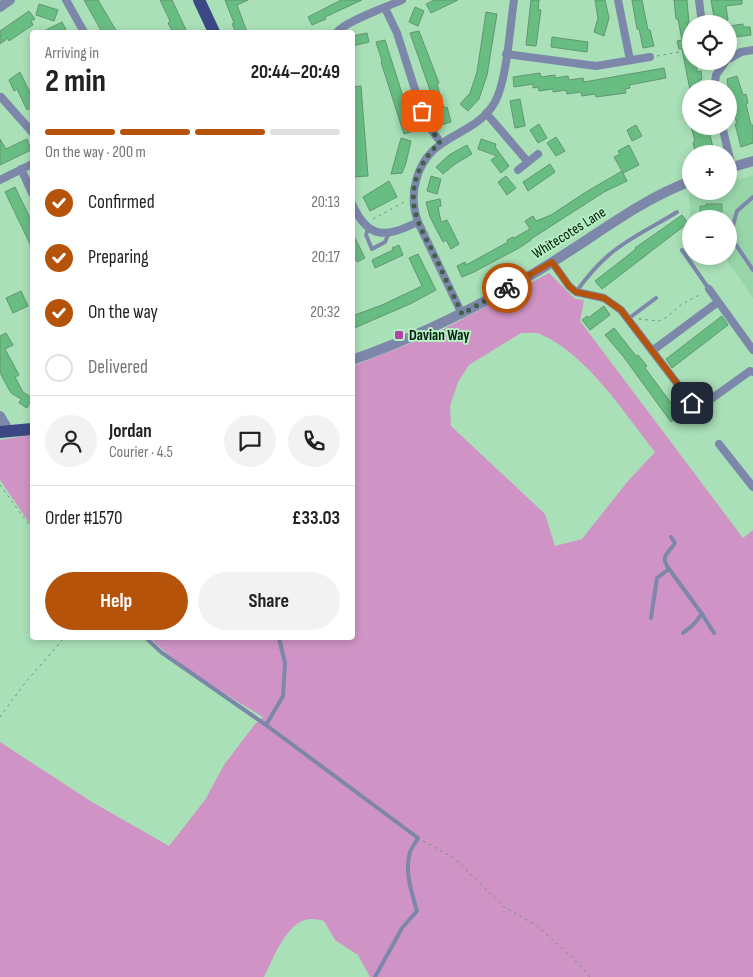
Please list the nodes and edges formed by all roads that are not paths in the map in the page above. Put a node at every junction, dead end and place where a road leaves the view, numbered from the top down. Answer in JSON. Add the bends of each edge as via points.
{"nodes":[{"id":1,"x":10,"y":0,"type":"edge"},
{"id":2,"x":66,"y":0,"type":"edge"},
{"id":3,"x":198,"y":0,"type":"edge"},
{"id":4,"x":402,"y":0,"type":"edge"},
{"id":5,"x":514,"y":0,"type":"edge"},
{"id":6,"x":618,"y":0,"type":"edge"},
{"id":7,"x":699,"y":0,"type":"edge"},
{"id":8,"x":0,"y":7,"type":"edge"},
{"id":9,"x":385,"y":8,"type":"junction"},
{"id":10,"x":701,"y":15,"type":"edge"},
{"id":11,"x":83,"y":30,"type":"edge"},
{"id":12,"x":213,"y":30,"type":"edge"},
{"id":13,"x":339,"y":30,"type":"edge"},
{"id":14,"x":753,"y":50,"type":"edge"},
{"id":15,"x":506,"y":54,"type":"junction"},
{"id":16,"x":737,"y":54,"type":"edge"},
{"id":17,"x":650,"y":57,"type":"road end"},
{"id":18,"x":630,"y":60,"type":"junction"},
{"id":19,"x":1,"y":97,"type":"dead end"},
{"id":20,"x":486,"y":113,"type":"junction"},
{"id":21,"x":30,"y":130,"type":"edge"},
{"id":22,"x":440,"y":143,"type":"junction"},
{"id":23,"x":538,"y":154,"type":"dead end"},
{"id":24,"x":528,"y":162,"type":"junction"},
{"id":25,"x":753,"y":162,"type":"edge"},
{"id":26,"x":30,"y":165,"type":"edge"},
{"id":27,"x":737,"y":165,"type":"edge"},
{"id":28,"x":21,"y":169,"type":"junction"},
{"id":29,"x":518,"y":170,"type":"dead end"},
{"id":30,"x":0,"y":180,"type":"edge"},
{"id":31,"x":682,"y":185,"type":"edge"},
{"id":32,"x":30,"y":189,"type":"edge"},
{"id":33,"x":753,"y":197,"type":"edge"},
{"id":34,"x":355,"y":209,"type":"edge"},
{"id":35,"x":677,"y":212,"type":"dead end"},
{"id":36,"x":418,"y":222,"type":"junction"},
{"id":37,"x":366,"y":226,"type":"junction"},
{"id":38,"x":389,"y":234,"type":"junction"},
{"id":39,"x":552,"y":262,"type":"junction"},
{"id":40,"x":692,"y":265,"type":"edge"},
{"id":41,"x":753,"y":270,"type":"edge"},
{"id":42,"x":709,"y":289,"type":"joint"},
{"id":43,"x":576,"y":292,"type":"junction"},
{"id":44,"x":656,"y":298,"type":"dead end"},
{"id":45,"x":718,"y":302,"type":"junction"},
{"id":46,"x":462,"y":314,"type":"junction"},
{"id":47,"x":630,"y":321,"type":"junction"},
{"id":48,"x":753,"y":350,"type":"edge"},
{"id":49,"x":652,"y":351,"type":"junction"},
{"id":50,"x":355,"y":359,"type":"edge"},
{"id":51,"x":753,"y":372,"type":"edge"},
{"id":52,"x":0,"y":416,"type":"edge"},
{"id":53,"x":30,"y":429,"type":"edge"},
{"id":54,"x":4,"y":432,"type":"edge"},
{"id":55,"x":719,"y":444,"type":"dead end"},
{"id":56,"x":752,"y":484,"type":"edge"},
{"id":57,"x":671,"y":537,"type":"dead end"},
{"id":58,"x":669,"y":569,"type":"junction"},
{"id":59,"x":702,"y":614,"type":"junction"},
{"id":60,"x":651,"y":618,"type":"dead end"},
{"id":61,"x":683,"y":633,"type":"dead end"},
{"id":62,"x":714,"y":633,"type":"dead end"},
{"id":63,"x":148,"y":640,"type":"edge"},
{"id":64,"x":280,"y":640,"type":"edge"},
{"id":65,"x":266,"y":726,"type":"junction"},
{"id":66,"x":375,"y":977,"type":"edge"}],
"edges":[{"from":1,"to":8,"type":"street"},
{"from":2,"to":11,"type":"street"},
{"from":3,"to":12,"type":"main road"},
{"from":4,"to":9,"type":"street"},
{"from":5,"to":15,"type":"street"},
{"from":6,"to":18,"type":"street"},
{"from":7,"to":10,"type":"street"},
{"from":9,"to":13,"type":"street"},
{"from":9,"to":22,"type":"street","via":[[397,33],[426,121]]},
{"from":14,"to":16,"type":"street"},
{"from":15,"to":18,"type":"street","via":[[596,66]]},
{"from":15,"to":20,"type":"street","via":[[495,101]]},
{"from":17,"to":18,"type":"street"},
{"from":19,"to":21,"type":"street"},
{"from":20,"to":22,"type":"street","via":[[477,122]]},
{"from":20,"to":24,"type":"street"},
{"from":22,"to":36,"type":"street","via":[[418,172],[413,197]]},
{"from":23,"to":24,"type":"street"},
{"from":24,"to":29,"type":"street"},
{"from":25,"to":27,"type":"street"},
{"from":26,"to":28,"type":"street"},
{"from":28,"to":30,"type":"street"},
{"from":28,"to":32,"type":"street"},
{"from":31,"to":39,"type":"street","name":"Whitecotes Lane","via":[[663,193]]},
{"from":33,"to":41,"type":"lane","via":[[737,211],[730,236]]},
{"from":34,"to":37,"type":"street"},
{"from":35,"to":43,"type":"lane","via":[[611,253]]},
{"from":36,"to":38,"type":"street"},
{"from":36,"to":46,"type":"street"},
{"from":37,"to":38,"type":"street"},
{"from":37,"to":38,"type":"lane","via":[[372,249],[386,242]]},
{"from":39,"to":43,"type":"street"},
{"from":39,"to":46,"type":"street","name":"Whitecotes Lane"},
{"from":40,"to":42,"type":"lane"},
{"from":42,"to":45,"type":"street"},
{"from":43,"to":47,"type":"street","via":[[604,298]]},
{"from":44,"to":47,"type":"lane"},
{"from":45,"to":48,"type":"street"},
{"from":45,"to":49,"type":"street"},
{"from":46,"to":50,"type":"street","name":"Whitecotes Lane"},
{"from":47,"to":49,"type":"street"},
{"from":49,"to":51,"type":"street","via":[[692,403],[699,405]]},
{"from":52,"to":54,"type":"street"},
{"from":53,"to":54,"type":"main road"},
{"from":55,"to":56,"type":"street"},
{"from":57,"to":58,"type":"lane","via":[[675,544],[664,557]]},
{"from":58,"to":59,"type":"lane"},
{"from":58,"to":60,"type":"lane","via":[[657,578]]},
{"from":59,"to":61,"type":"lane"},
{"from":59,"to":62,"type":"lane"},
{"from":63,"to":65,"type":"lane"},
{"from":64,"to":65,"type":"lane","via":[[285,662],[283,696]]},
{"from":65,"to":66,"type":"lane","via":[[418,838],[410,851],[409,863],[409,883],[417,911],[402,928]]}]}
